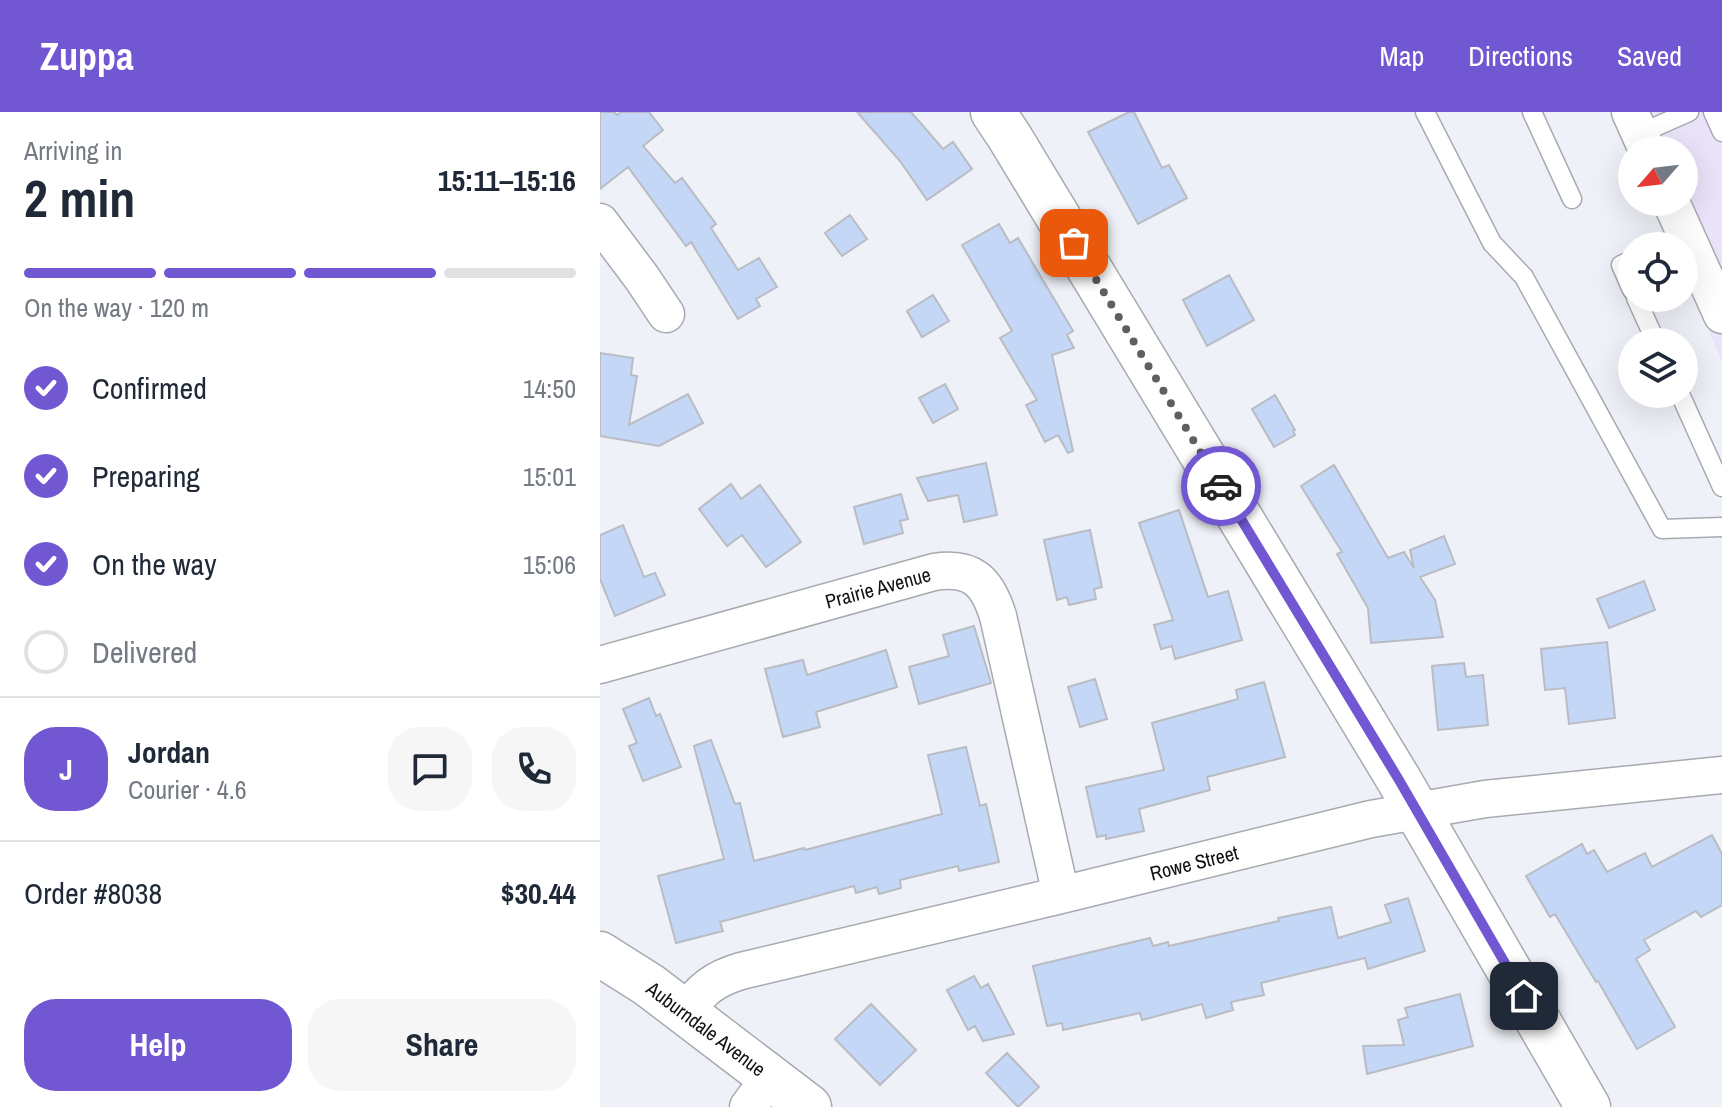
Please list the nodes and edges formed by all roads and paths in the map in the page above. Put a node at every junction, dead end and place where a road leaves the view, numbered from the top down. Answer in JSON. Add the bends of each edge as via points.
{"nodes":[{"id":1,"x":993,"y":112,"type":"edge"},
{"id":2,"x":1425,"y":112,"type":"edge"},
{"id":3,"x":1532,"y":112,"type":"edge"},
{"id":4,"x":1689,"y":112,"type":"edge"},
{"id":5,"x":1713,"y":112,"type":"edge"},
{"id":6,"x":1639,"y":132,"type":"edge"},
{"id":7,"x":1722,"y":132,"type":"edge"},
{"id":8,"x":1572,"y":199,"type":"dead end"},
{"id":9,"x":600,"y":222,"type":"edge"},
{"id":10,"x":1672,"y":227,"type":"edge"},
{"id":11,"x":666,"y":314,"type":"dead end"},
{"id":12,"x":1722,"y":315,"type":"edge"},
{"id":13,"x":1686,"y":408,"type":"edge"},
{"id":14,"x":1722,"y":487,"type":"edge"},
{"id":15,"x":1722,"y":527,"type":"edge"},
{"id":16,"x":600,"y":665,"type":"edge"},
{"id":17,"x":1722,"y":775,"type":"edge"},
{"id":18,"x":1417,"y":810,"type":"junction"},
{"id":19,"x":1061,"y":895,"type":"junction"},
{"id":20,"x":600,"y":954,"type":"edge"},
{"id":21,"x":685,"y":1012,"type":"junction"},
{"id":22,"x":759,"y":1092,"type":"edge"},
{"id":23,"x":809,"y":1107,"type":"edge"},
{"id":24,"x":1588,"y":1107,"type":"edge"}],
"edges":[{"from":1,"to":18,"type":"street"},
{"from":2,"to":15,"type":"lane","via":[[1492,243],[1524,277],[1662,529]]},
{"from":3,"to":8,"type":"lane"},
{"from":4,"to":6,"type":"lane"},
{"from":5,"to":7,"type":"lane"},
{"from":9,"to":11,"type":"street"},
{"from":10,"to":12,"type":"street"},
{"from":13,"to":14,"type":"lane"},
{"from":16,"to":19,"type":"street","name":"Prairie Avenue","via":[[934,572],[968,573],[990,595],[998,616]]},
{"from":17,"to":18,"type":"street","name":"Rowe Street"},
{"from":18,"to":19,"type":"street","name":"Rowe Street"},
{"from":18,"to":24,"type":"street"},
{"from":19,"to":21,"type":"street","name":"Rowe Street","via":[[741,971],[710,984]]},
{"from":20,"to":21,"type":"street","name":"Auburndale Avenue"},
{"from":21,"to":22,"type":"street","name":"Auburndale Avenue"},
{"from":22,"to":23,"type":"street","name":"Auburndale Avenue"}]}
